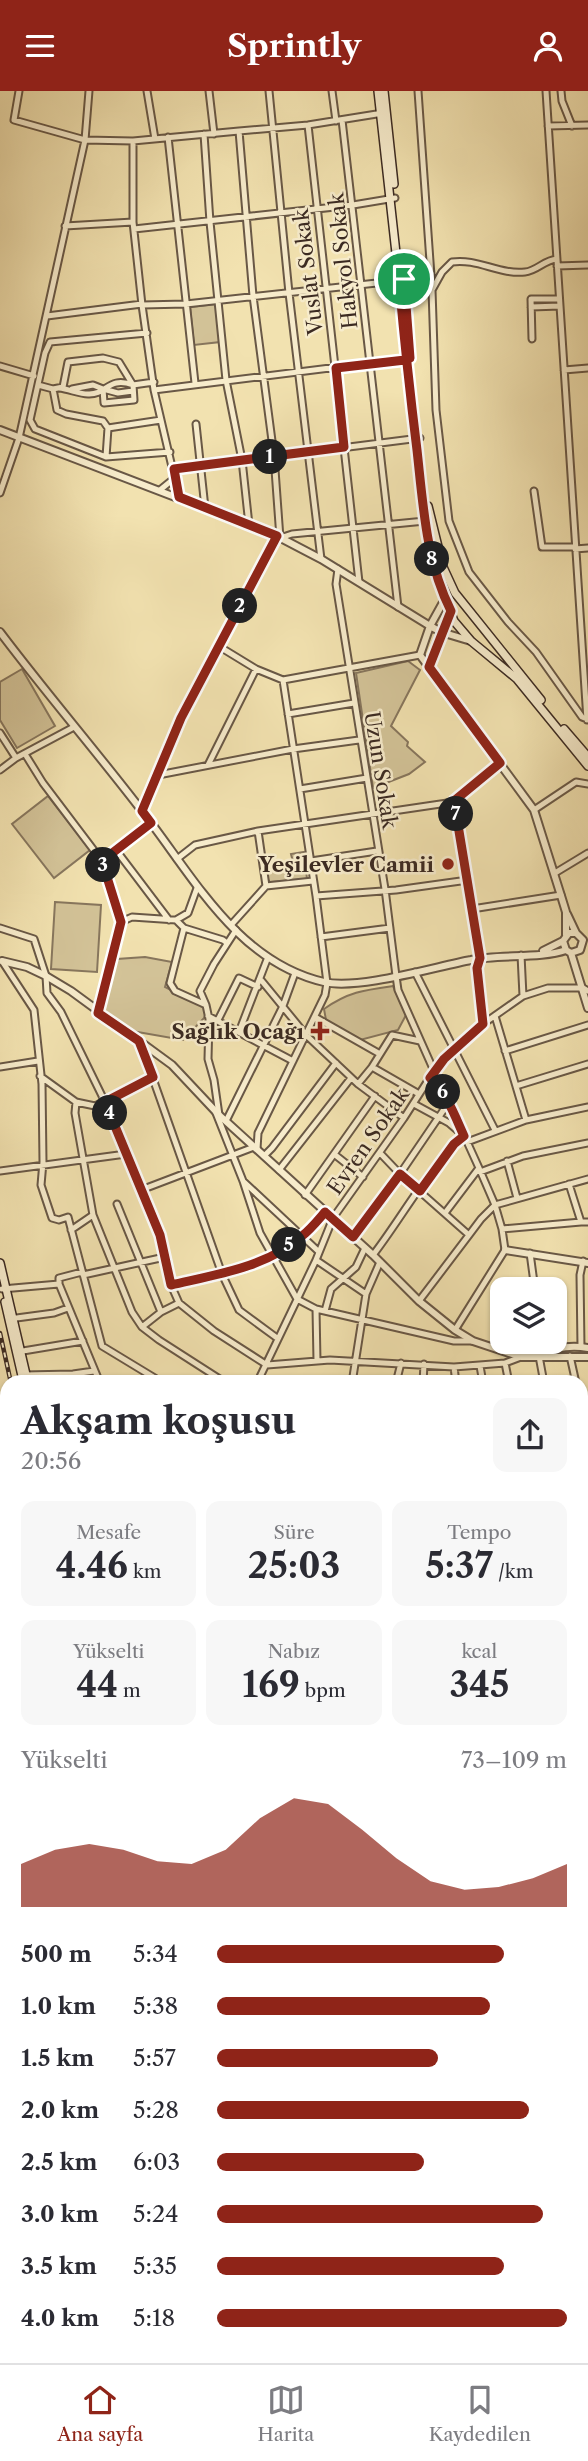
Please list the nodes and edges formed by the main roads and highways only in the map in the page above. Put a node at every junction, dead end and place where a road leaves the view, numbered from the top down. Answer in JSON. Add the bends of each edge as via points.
{"nodes":[{"id":1,"x":378,"y":91,"type":"edge"},
{"id":2,"x":384,"y":91,"type":"edge"},
{"id":3,"x":383,"y":113,"type":"junction"},
{"id":4,"x":417,"y":439,"type":"junction"},
{"id":5,"x":454,"y":593,"type":"junction"},
{"id":6,"x":444,"y":599,"type":"junction"},
{"id":7,"x":461,"y":603,"type":"junction"},
{"id":8,"x":451,"y":611,"type":"junction"},
{"id":9,"x":588,"y":757,"type":"edge"},
{"id":10,"x":588,"y":766,"type":"edge"},
{"id":11,"x":0,"y":1263,"type":"edge"},
{"id":12,"x":3,"y":1286,"type":"edge"},
{"id":13,"x":24,"y":1375,"type":"edge"}],
"edges":[{"from":1,"to":3,"type":"main road"},
{"from":2,"to":3,"type":"main road"},
{"from":3,"to":4,"type":"main road"},
{"from":4,"to":5,"type":"main road","via":[[428,513]]},
{"from":4,"to":6,"type":"main road","via":[[425,521]]},
{"from":5,"to":6,"type":"main road"},
{"from":5,"to":7,"type":"main road"},
{"from":6,"to":8,"type":"main road"},
{"from":7,"to":8,"type":"main road"},
{"from":7,"to":9,"type":"main road"},
{"from":8,"to":10,"type":"main road","via":[[471,641],[517,679]]},
{"from":11,"to":12,"type":"main road"},
{"from":12,"to":13,"type":"main road"}]}
